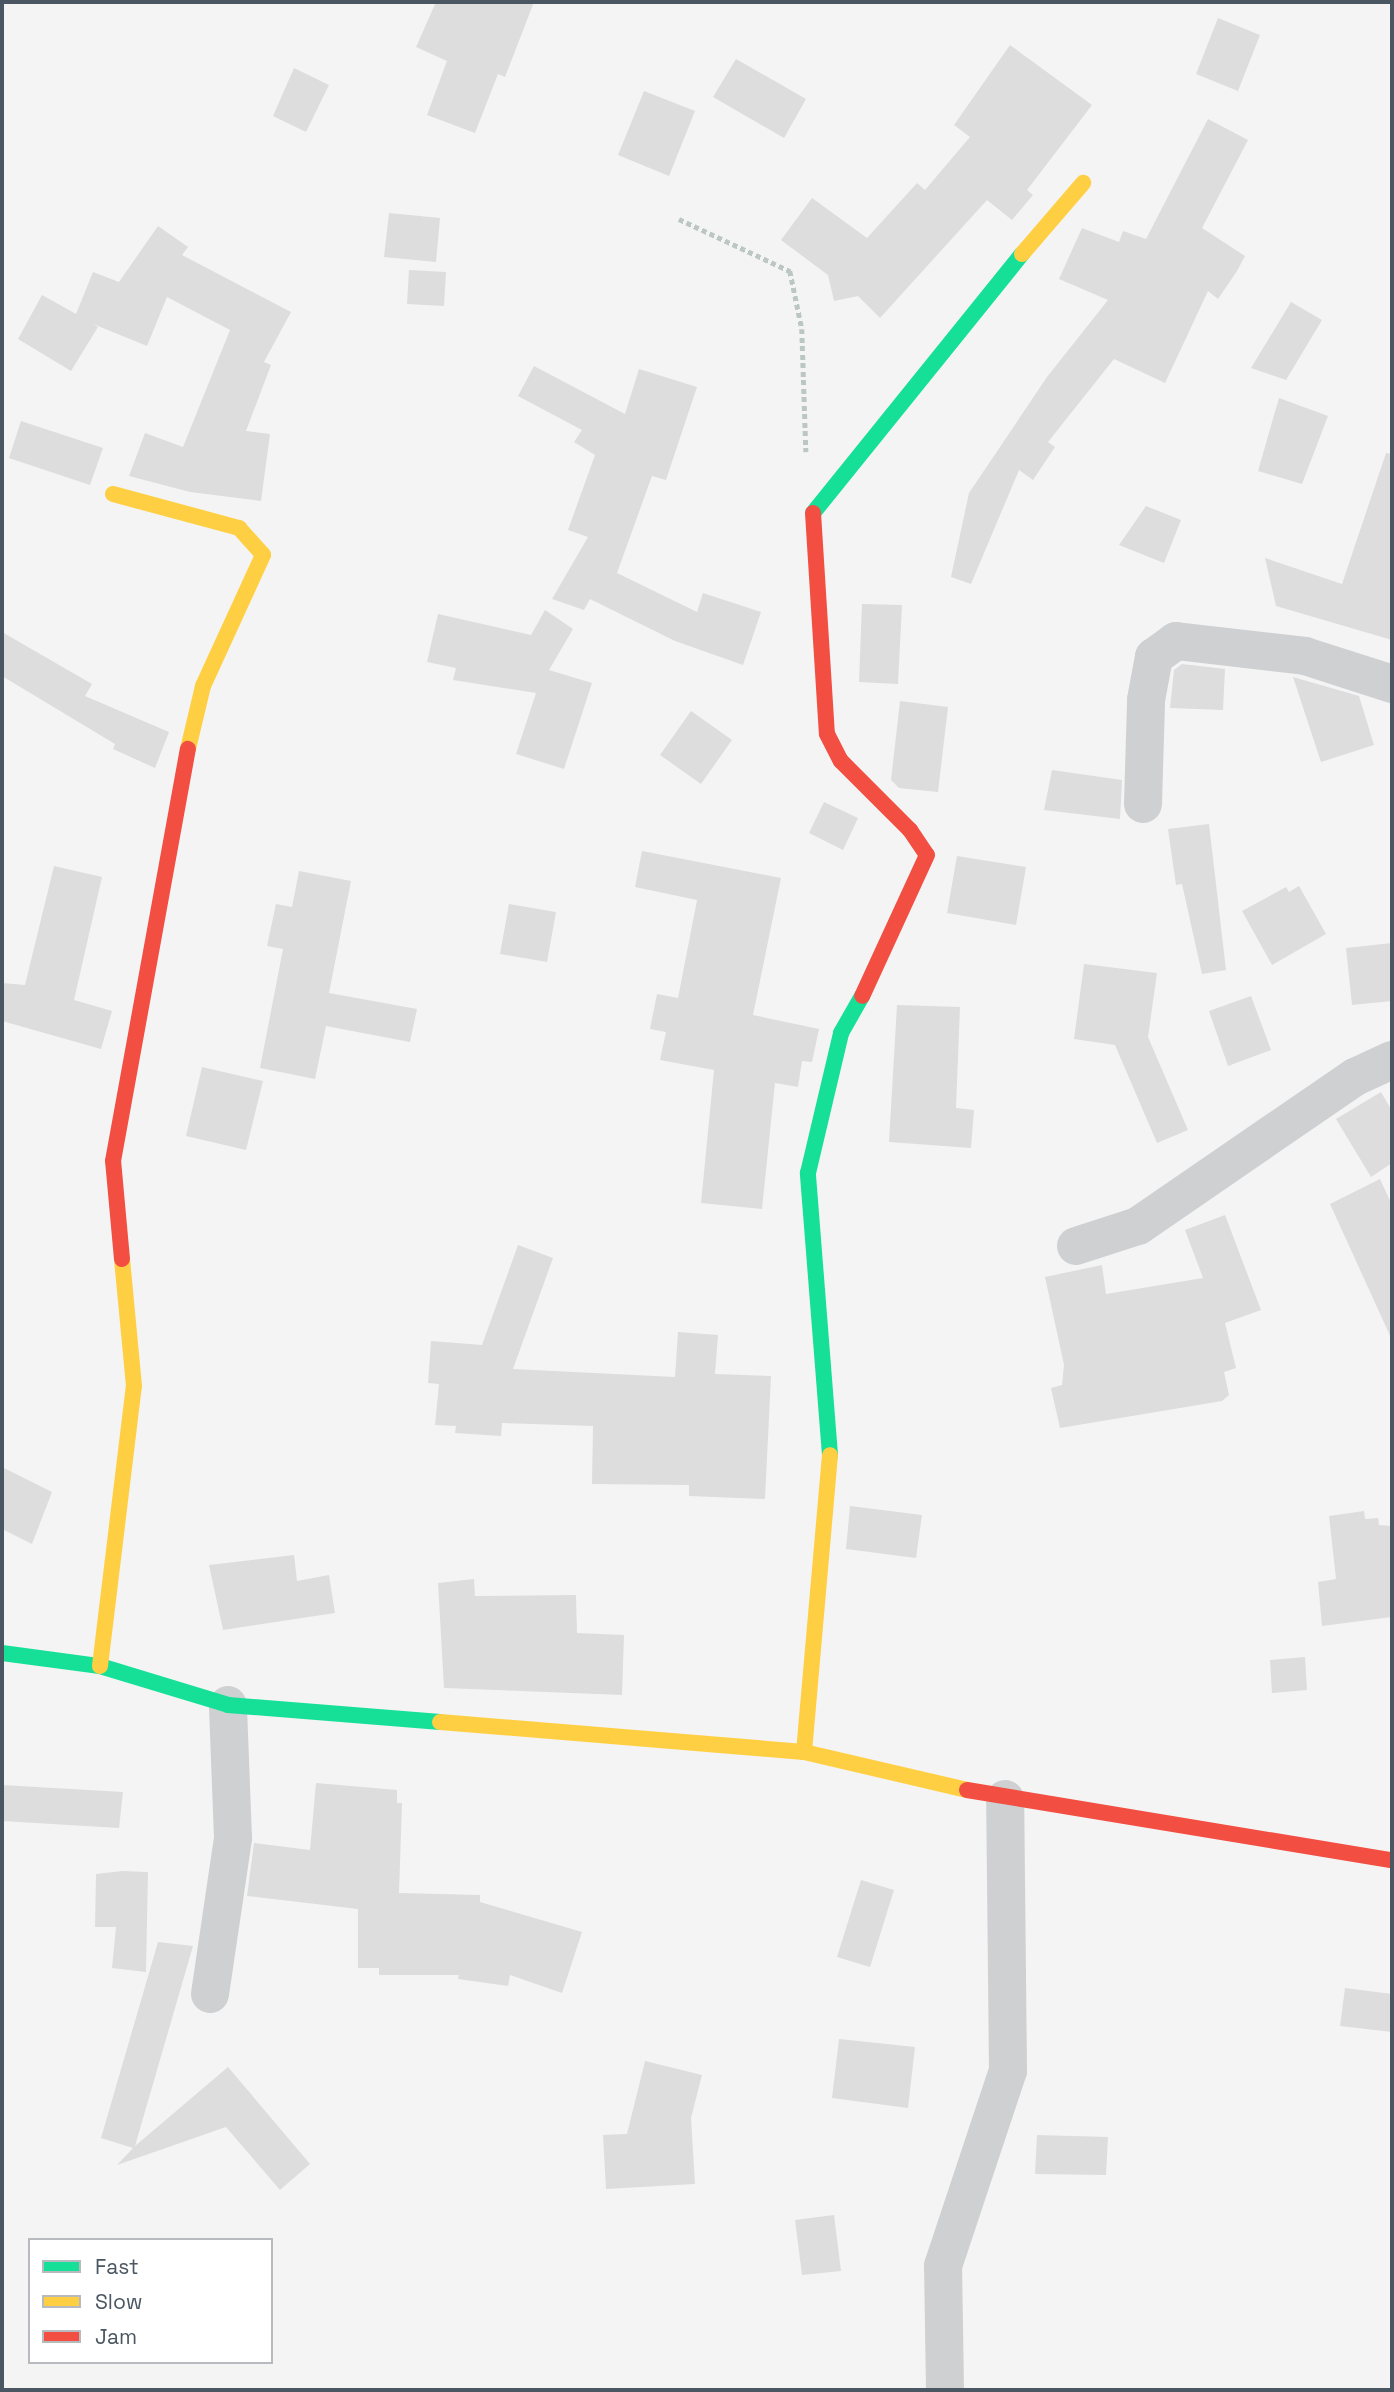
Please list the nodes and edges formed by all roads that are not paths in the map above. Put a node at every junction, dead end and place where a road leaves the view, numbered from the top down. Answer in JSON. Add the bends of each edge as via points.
{"nodes":[{"id":1,"x":1083,"y":183,"type":"dead end"},
{"id":2,"x":113,"y":495,"type":"dead end"},
{"id":3,"x":1392,"y":684,"type":"edge"},
{"id":4,"x":1143,"y":804,"type":"dead end"},
{"id":5,"x":1392,"y":1060,"type":"edge"},
{"id":6,"x":1076,"y":1246,"type":"dead end"},
{"id":7,"x":2,"y":1653,"type":"edge"},
{"id":8,"x":100,"y":1666,"type":"junction"},
{"id":9,"x":228,"y":1705,"type":"junction"},
{"id":10,"x":804,"y":1752,"type":"junction"},
{"id":11,"x":1005,"y":1799,"type":"junction"},
{"id":12,"x":1392,"y":1860,"type":"edge"},
{"id":13,"x":210,"y":1994,"type":"dead end"},
{"id":14,"x":945,"y":2390,"type":"edge"}],
"edges":[{"from":1,"to":10,"type":"street","via":[[989,292],[811,516],[827,734],[841,761],[910,830],[927,855],[886,952],[841,1033],[808,1173],[831,1472]]},
{"from":2,"to":8,"type":"street","via":[[239,528],[262,555],[202,686],[172,815],[113,1161],[134,1386]]},
{"from":3,"to":4,"type":"street","via":[[1305,656],[1176,641],[1154,657],[1146,700]]},
{"from":5,"to":6,"type":"street","via":[[1355,1077],[1138,1226]]},
{"from":7,"to":8,"type":"street"},
{"from":8,"to":9,"type":"street"},
{"from":9,"to":10,"type":"street"},
{"from":9,"to":13,"type":"street","via":[[233,1838]]},
{"from":10,"to":11,"type":"street"},
{"from":11,"to":12,"type":"street"},
{"from":11,"to":14,"type":"street","via":[[1008,2071],[943,2266]]}]}
